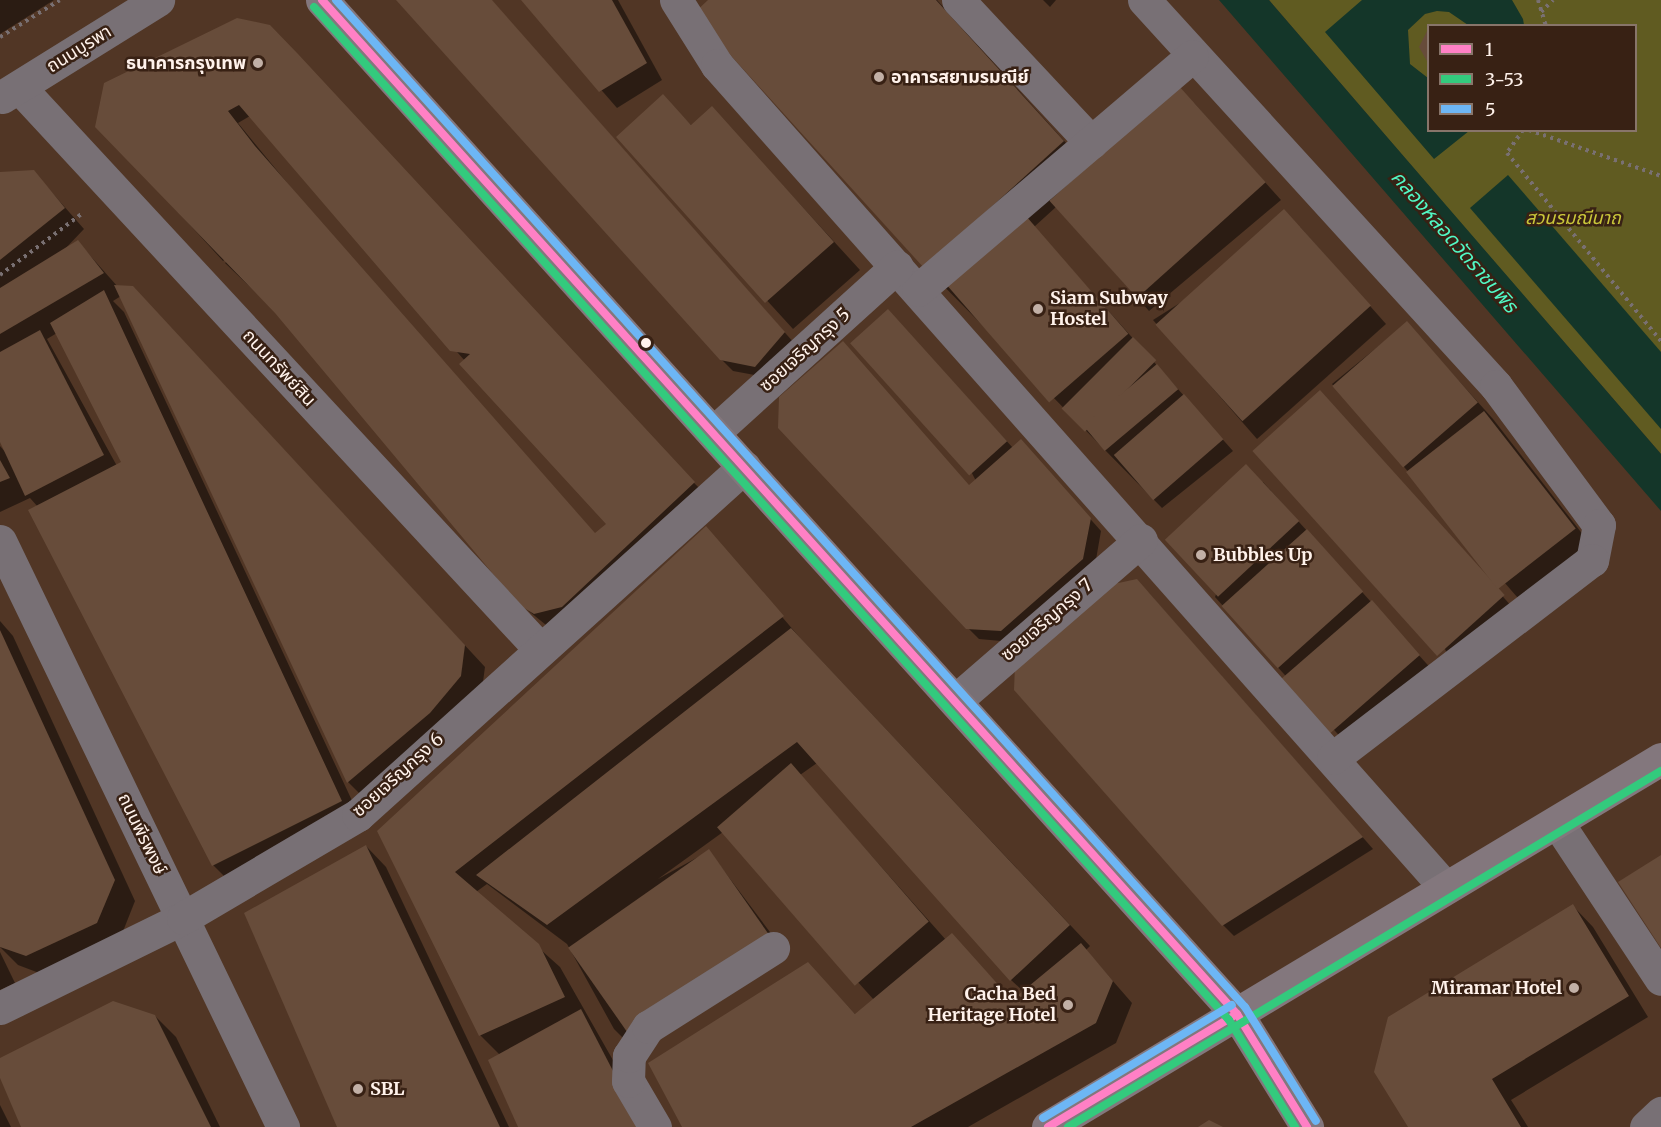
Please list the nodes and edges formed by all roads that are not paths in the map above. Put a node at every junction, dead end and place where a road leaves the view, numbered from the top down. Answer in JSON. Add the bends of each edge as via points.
{"nodes":[{"id":1,"x":158,"y":0,"type":"edge"},
{"id":2,"x":322,"y":0,"type":"edge"},
{"id":3,"x":676,"y":0,"type":"edge"},
{"id":4,"x":958,"y":0,"type":"edge"},
{"id":5,"x":1144,"y":0,"type":"edge"},
{"id":6,"x":1192,"y":56,"type":"junction"},
{"id":7,"x":10,"y":93,"type":"edge"},
{"id":8,"x":1091,"y":142,"type":"junction"},
{"id":9,"x":907,"y":278,"type":"junction"},
{"id":10,"x":713,"y":433,"type":"junction"},
{"id":11,"x":744,"y":467,"type":"junction"},
{"id":12,"x":1141,"y":540,"type":"junction"},
{"id":13,"x":0,"y":541,"type":"edge"},
{"id":14,"x":540,"y":649,"type":"junction"},
{"id":15,"x":955,"y":701,"type":"junction"},
{"id":16,"x":1333,"y":758,"type":"junction"},
{"id":17,"x":1661,"y":759,"type":"edge"},
{"id":18,"x":1557,"y":822,"type":"junction"},
{"id":19,"x":1446,"y":888,"type":"junction"},
{"id":20,"x":183,"y":918,"type":"junction"},
{"id":21,"x":773,"y":948,"type":"dead end"},
{"id":22,"x":1661,"y":979,"type":"edge"},
{"id":23,"x":0,"y":1008,"type":"edge"},
{"id":24,"x":1237,"y":1014,"type":"junction"},
{"id":25,"x":1661,"y":1113,"type":"edge"},
{"id":26,"x":283,"y":1127,"type":"edge"},
{"id":27,"x":655,"y":1127,"type":"edge"},
{"id":28,"x":1048,"y":1127,"type":"edge"},
{"id":29,"x":1307,"y":1127,"type":"edge"},
{"id":30,"x":1646,"y":1127,"type":"edge"}],
"edges":[{"from":1,"to":7,"type":"street","name":"ถนนบูรพา"},
{"from":2,"to":10,"type":"main road"},
{"from":3,"to":9,"type":"street","via":[[717,65]]},
{"from":4,"to":8,"type":"street"},
{"from":5,"to":6,"type":"street"},
{"from":6,"to":8,"type":"street","name":"ซอยเจริญกรุง 5"},
{"from":6,"to":16,"type":"street","via":[[1496,386],[1599,525],[1592,560]]},
{"from":7,"to":14,"type":"street","name":"ถนนทรัพย์สิน","via":[[113,189]]},
{"from":8,"to":9,"type":"street","name":"ซอยเจริญกรุง 5"},
{"from":9,"to":10,"type":"street","name":"ซอยเจริญกรุง 5"},
{"from":9,"to":12,"type":"street"},
{"from":10,"to":11,"type":"main road"},
{"from":11,"to":14,"type":"street","name":"ซอยเจริญกรุง 6"},
{"from":11,"to":15,"type":"main road"},
{"from":12,"to":15,"type":"street","name":"ซอยเจริญกรุง 7"},
{"from":12,"to":16,"type":"street"},
{"from":13,"to":20,"type":"street","name":"ถนนพีรพงษ์"},
{"from":14,"to":20,"type":"street","name":"ซอยเจริญกรุง 6","via":[[358,815]]},
{"from":15,"to":24,"type":"main road"},
{"from":16,"to":19,"type":"street"},
{"from":17,"to":18,"type":"main road"},
{"from":18,"to":19,"type":"main road"},
{"from":18,"to":22,"type":"street"},
{"from":19,"to":24,"type":"main road"},
{"from":20,"to":23,"type":"street","name":"ซอยเจริญกรุง 6"},
{"from":20,"to":26,"type":"street","name":"ถนนพีรพงษ์"},
{"from":21,"to":27,"type":"street","via":[[648,1027],[628,1056],[628,1081]]},
{"from":24,"to":28,"type":"main road"},
{"from":24,"to":29,"type":"main road"},
{"from":25,"to":30,"type":"street"}]}
